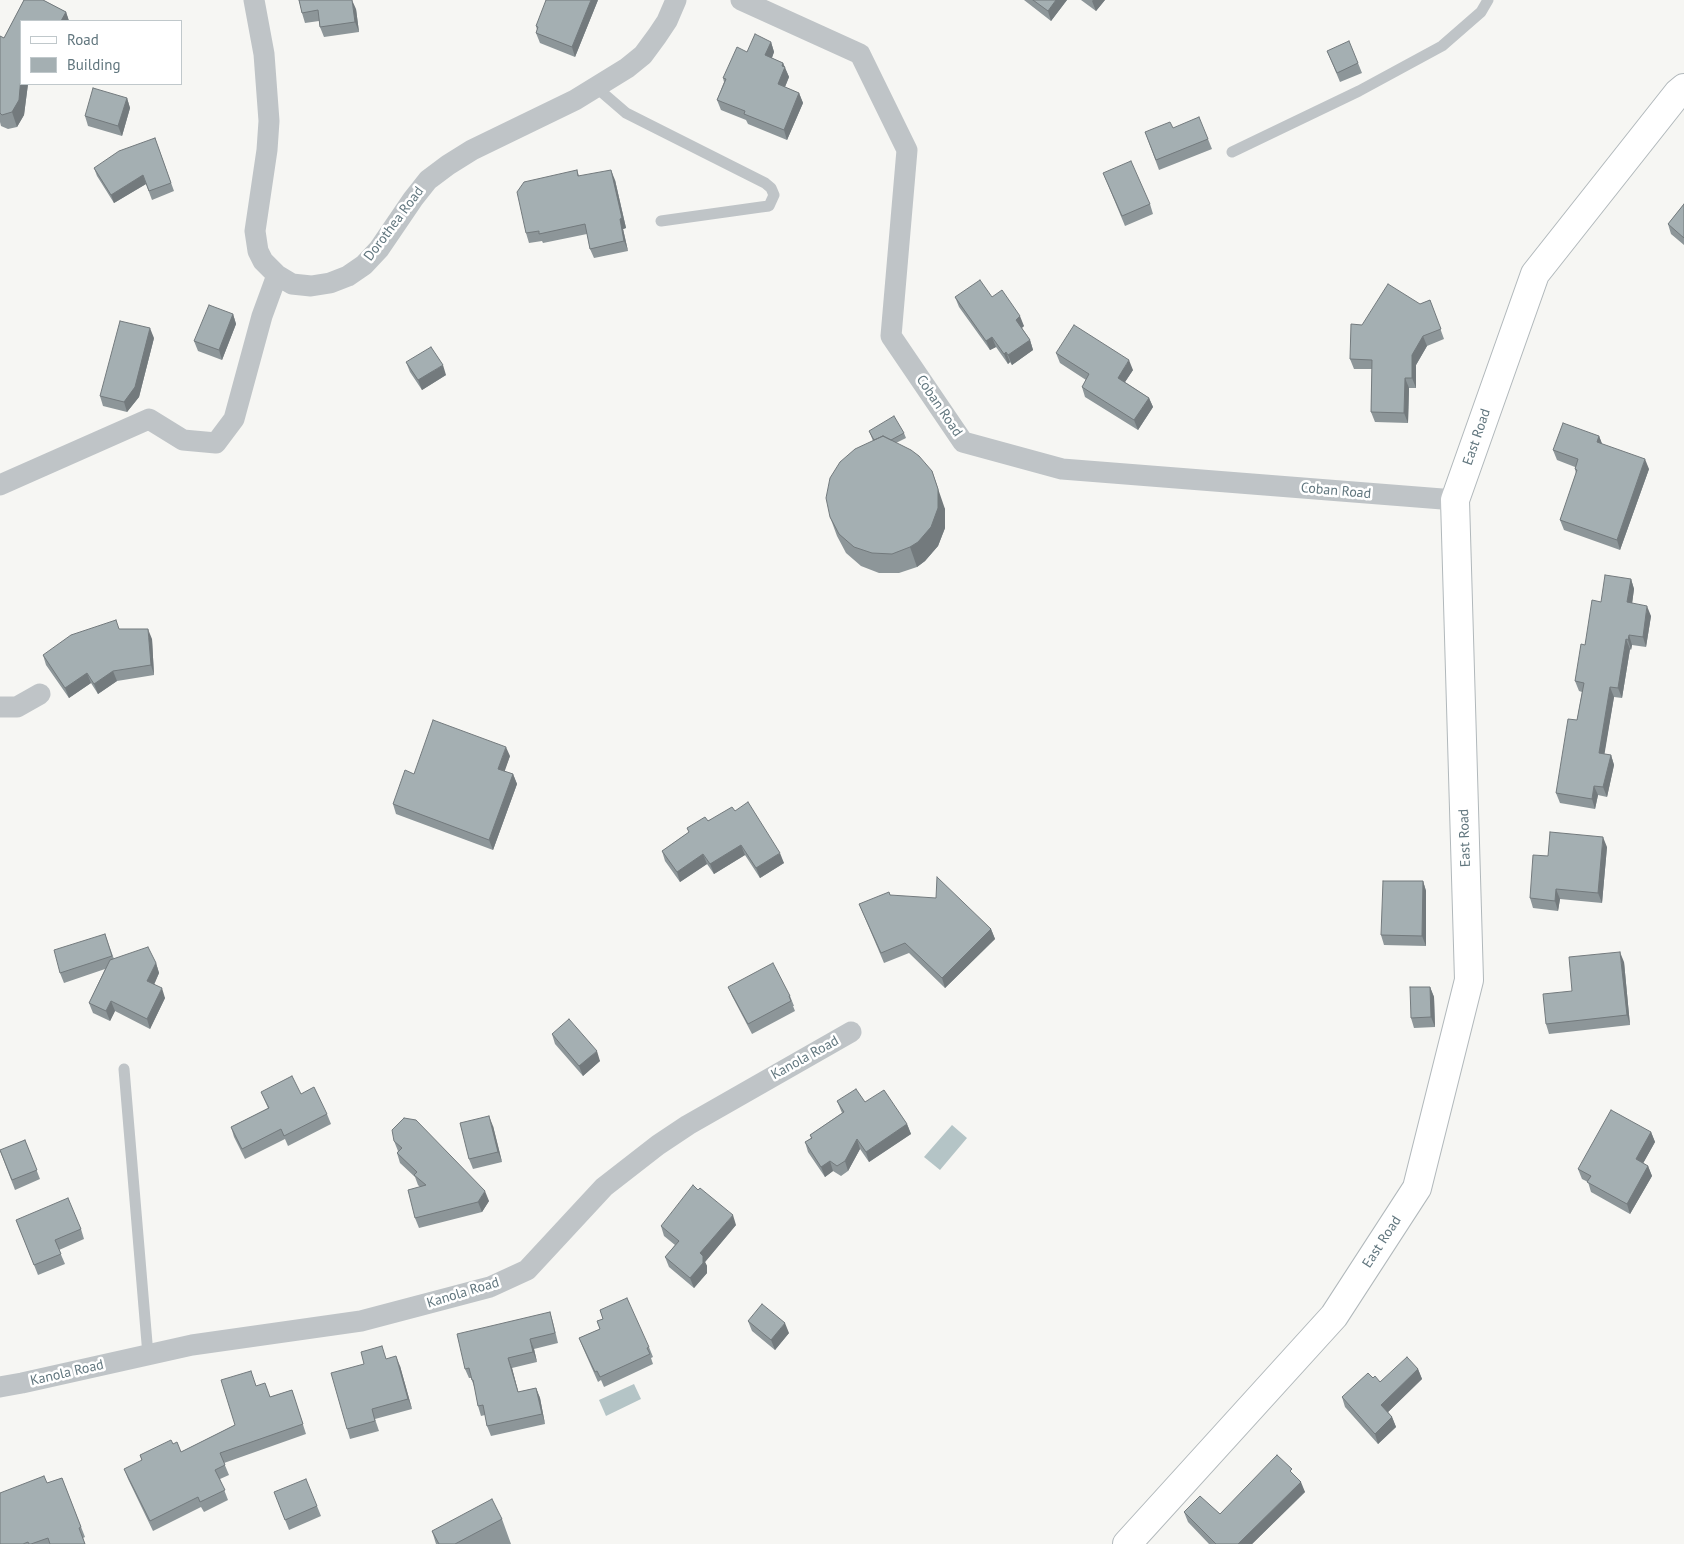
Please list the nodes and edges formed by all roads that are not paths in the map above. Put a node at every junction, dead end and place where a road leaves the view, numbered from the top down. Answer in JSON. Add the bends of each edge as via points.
{"nodes":[{"id":1,"x":254,"y":0,"type":"edge"},
{"id":2,"x":676,"y":0,"type":"edge"},
{"id":3,"x":741,"y":0,"type":"edge"},
{"id":4,"x":1488,"y":0,"type":"edge"},
{"id":5,"x":597,"y":88,"type":"junction"},
{"id":6,"x":1684,"y":88,"type":"edge"},
{"id":7,"x":1232,"y":152,"type":"dead end"},
{"id":8,"x":661,"y":221,"type":"dead end"},
{"id":9,"x":277,"y":275,"type":"junction"},
{"id":10,"x":0,"y":485,"type":"edge"},
{"id":11,"x":1455,"y":500,"type":"junction"},
{"id":12,"x":40,"y":694,"type":"dead end"},
{"id":13,"x":0,"y":707,"type":"edge"},
{"id":14,"x":851,"y":1032,"type":"dead end"},
{"id":15,"x":124,"y":1069,"type":"dead end"},
{"id":16,"x":148,"y":1354,"type":"junction"},
{"id":17,"x":0,"y":1387,"type":"edge"},
{"id":18,"x":1127,"y":1544,"type":"edge"}],
"edges":[{"from":1,"to":9,"type":"street","name":"Dorothea Road","via":[[264,54],[269,121],[255,231],[263,261]]},
{"from":2,"to":5,"type":"street","name":"Dorothea Road","via":[[667,21],[643,55]]},
{"from":3,"to":11,"type":"street","name":"Coban Road","via":[[860,54],[908,150],[890,336],[963,442],[1062,469]]},
{"from":4,"to":7,"type":"lane","via":[[1481,12],[1442,46],[1359,91]]},
{"from":5,"to":8,"type":"lane","via":[[626,113],[765,183],[774,195],[769,206]]},
{"from":5,"to":9,"type":"street","name":"Dorothea Road","via":[[472,150],[428,180],[379,249],[348,276],[311,286],[292,284]]},
{"from":6,"to":11,"type":"street","name":"East Road","via":[[1535,274]]},
{"from":9,"to":10,"type":"street","via":[[262,316],[234,418],[216,443],[183,440],[149,419]]},
{"from":11,"to":18,"type":"street","name":"East Road","via":[[1469,980],[1417,1188],[1334,1316]]},
{"from":12,"to":13,"type":"street","via":[[17,707]]},
{"from":14,"to":16,"type":"street","name":"Kanola Road","via":[[704,1115],[658,1145],[604,1187],[527,1270],[490,1287],[361,1321],[227,1339]]},
{"from":15,"to":16,"type":"lane"},
{"from":16,"to":17,"type":"street","name":"Kanola Road"}]}
